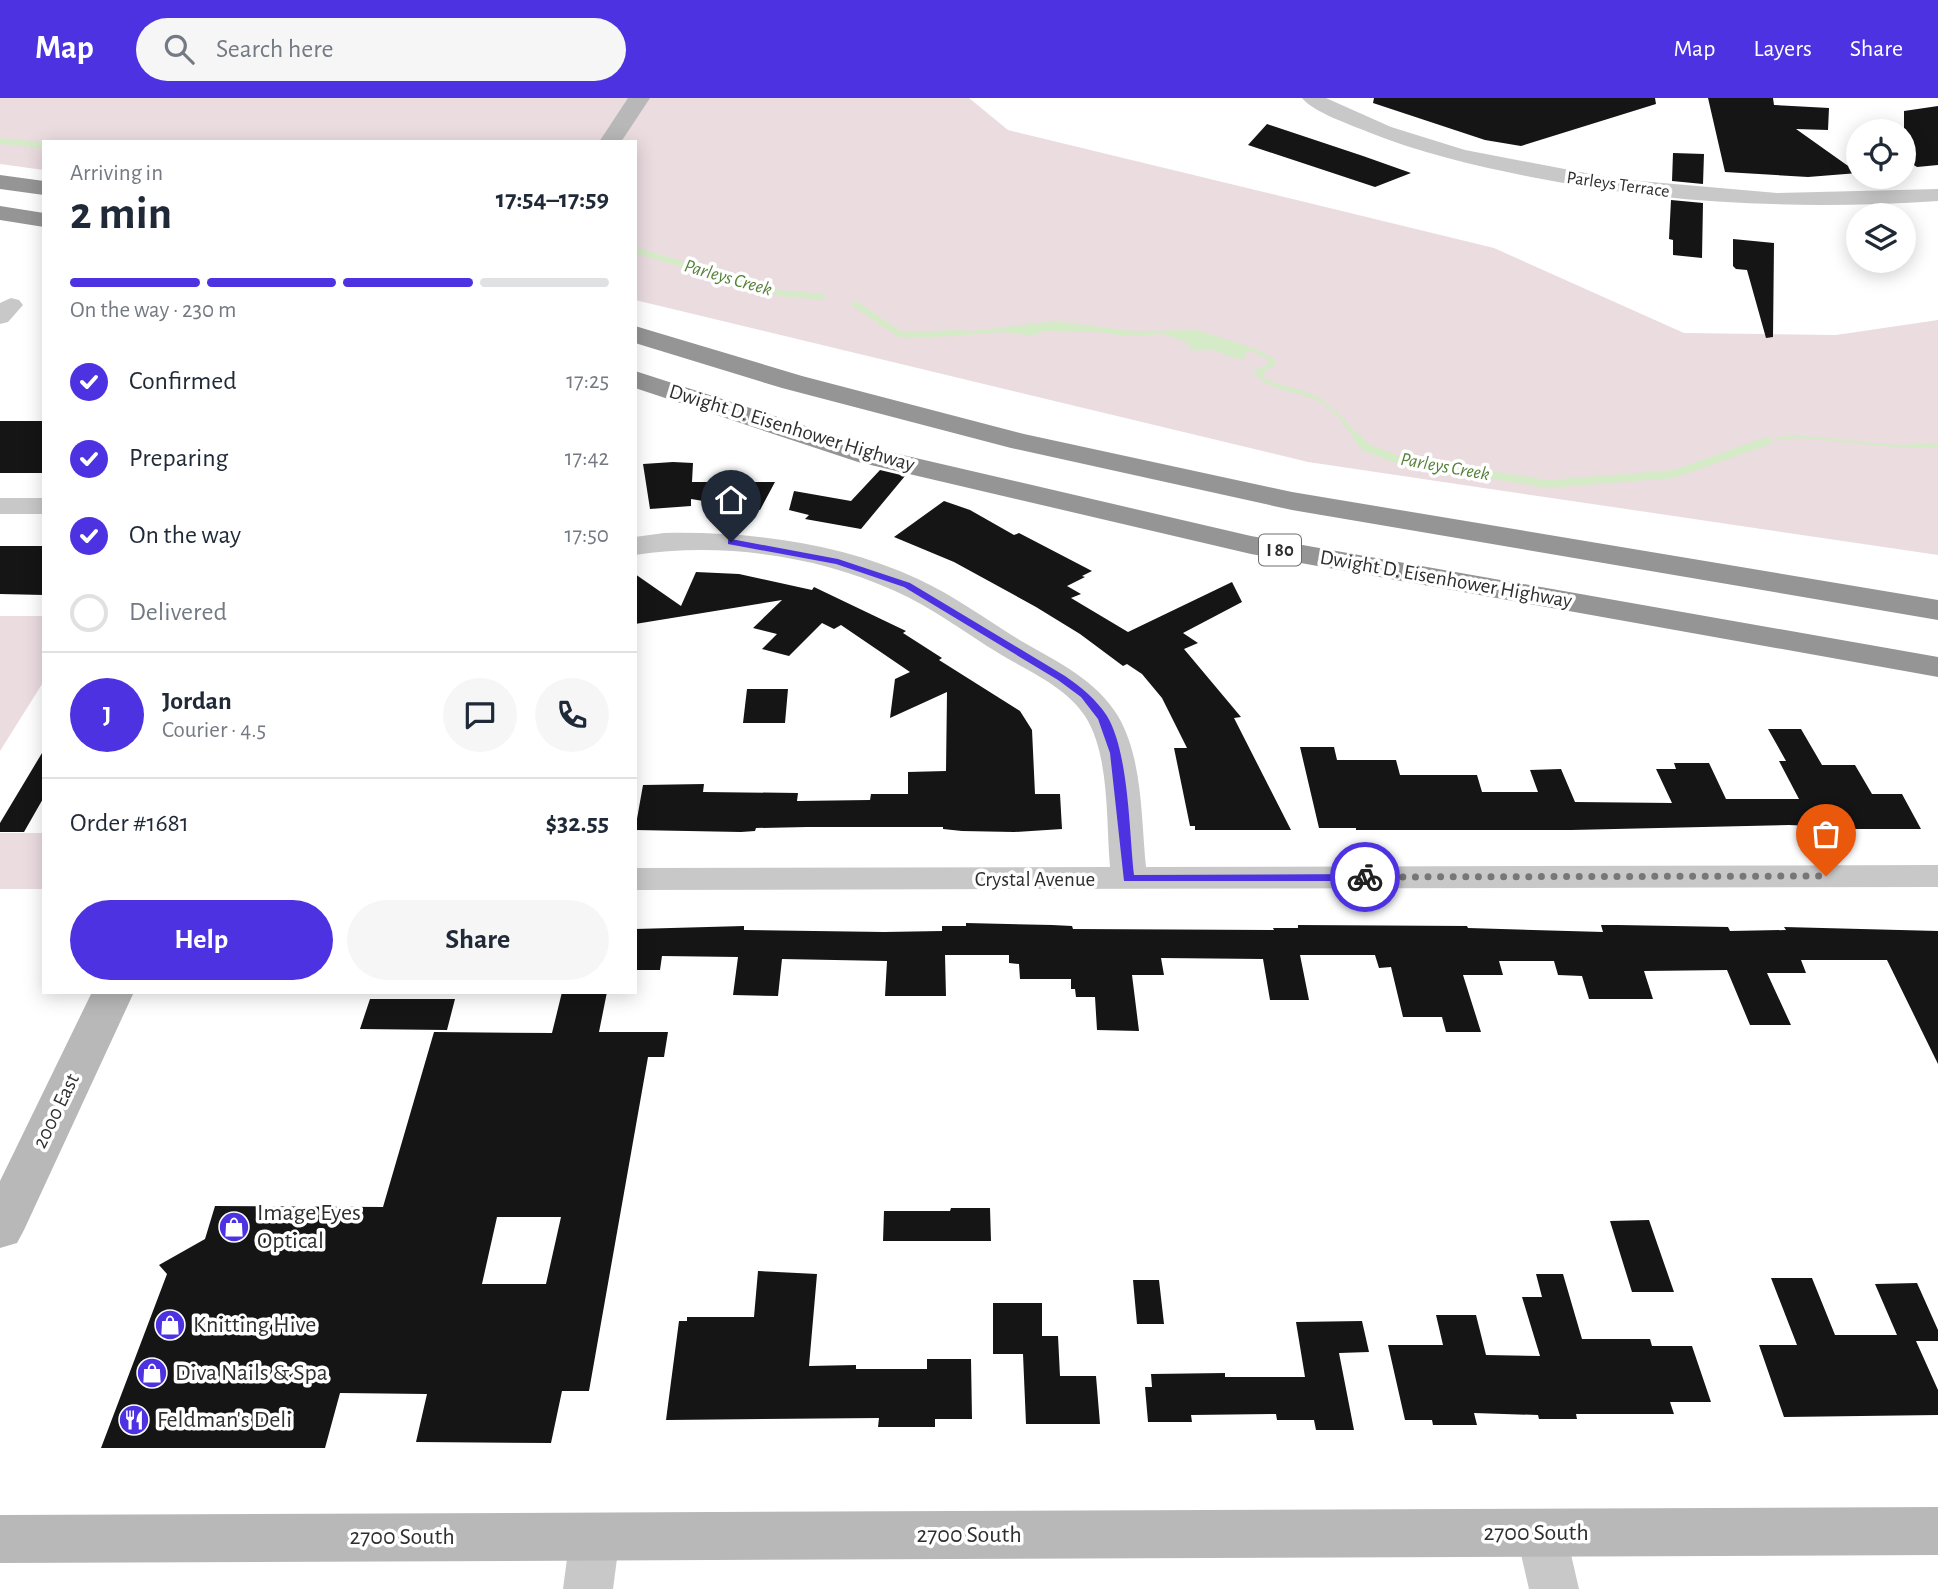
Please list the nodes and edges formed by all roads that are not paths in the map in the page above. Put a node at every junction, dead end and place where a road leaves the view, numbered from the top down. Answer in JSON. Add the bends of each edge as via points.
{"nodes":[{"id":1,"x":639,"y":98,"type":"edge"},
{"id":2,"x":1312,"y":98,"type":"edge"},
{"id":3,"x":611,"y":140,"type":"edge"},
{"id":4,"x":0,"y":182,"type":"edge"},
{"id":5,"x":42,"y":188,"type":"edge"},
{"id":6,"x":1938,"y":195,"type":"edge"},
{"id":7,"x":0,"y":213,"type":"edge"},
{"id":8,"x":42,"y":220,"type":"edge"},
{"id":9,"x":637,"y":335,"type":"edge"},
{"id":10,"x":637,"y":380,"type":"edge"},
{"id":11,"x":0,"y":506,"type":"edge"},
{"id":12,"x":42,"y":506,"type":"edge"},
{"id":13,"x":637,"y":546,"type":"edge"},
{"id":14,"x":1938,"y":610,"type":"edge"},
{"id":15,"x":1938,"y":667,"type":"edge"},
{"id":16,"x":1938,"y":876,"type":"edge"},
{"id":17,"x":1129,"y":878,"type":"junction"},
{"id":18,"x":637,"y":879,"type":"edge"},
{"id":19,"x":112,"y":994,"type":"edge"},
{"id":20,"x":0,"y":1230,"type":"edge"},
{"id":21,"x":1938,"y":1531,"type":"edge"},
{"id":22,"x":1541,"y":1533,"type":"junction"},
{"id":23,"x":595,"y":1536,"type":"junction"},
{"id":24,"x":0,"y":1539,"type":"edge"},
{"id":25,"x":588,"y":1589,"type":"edge"},
{"id":26,"x":1554,"y":1589,"type":"edge"}],
"edges":[{"from":1,"to":3,"type":"street"},
{"from":2,"to":6,"type":"street","name":"Parleys Terrace","via":[[1354,120],[1428,146],[1582,180],[1773,200]]},
{"from":4,"to":5,"type":"highway"},
{"from":7,"to":8,"type":"highway"},
{"from":9,"to":14,"type":"highway","name":"Dwight D. Eisenhower Highway","number":"I 80","via":[[792,383],[1021,442],[1292,501]]},
{"from":10,"to":15,"type":"highway","name":"Dwight D. Eisenhower Highway","number":"I 80","via":[[868,456],[1251,545]]},
{"from":11,"to":12,"type":"street"},
{"from":13,"to":17,"type":"street","via":[[731,542],[838,561],[884,575],[1061,678],[1084,695],[1103,718],[1115,753]]},
{"from":16,"to":17,"type":"street","name":"Crystal Avenue"},
{"from":17,"to":18,"type":"street","name":"Crystal Avenue"},
{"from":19,"to":20,"type":"street","name":"2000 East"},
{"from":21,"to":22,"type":"street","name":"2700 South"},
{"from":22,"to":23,"type":"street","name":"2700 South"},
{"from":22,"to":26,"type":"street"},
{"from":23,"to":24,"type":"street","name":"2700 South"},
{"from":23,"to":25,"type":"street"}]}
